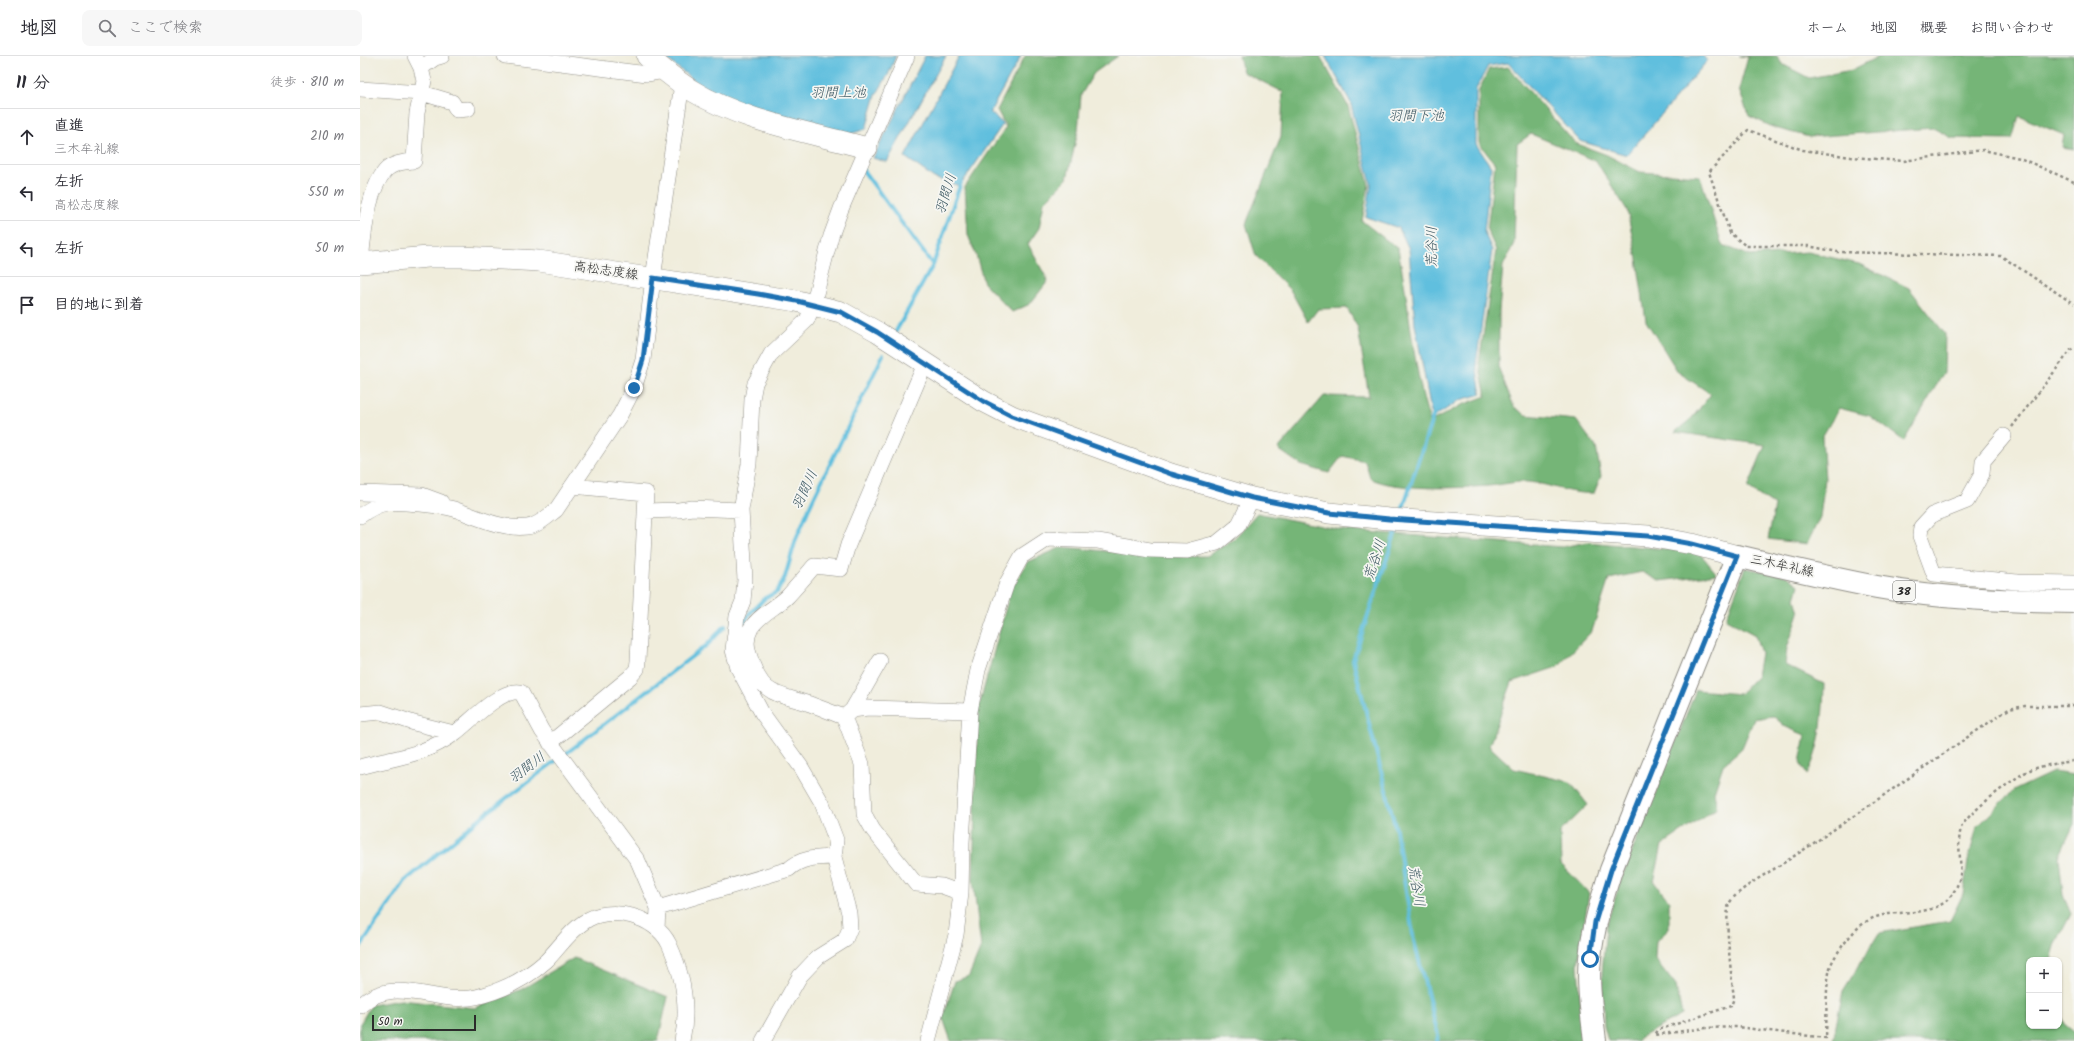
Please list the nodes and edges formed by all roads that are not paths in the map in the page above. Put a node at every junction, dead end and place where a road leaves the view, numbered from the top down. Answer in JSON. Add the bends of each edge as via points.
{"nodes":[{"id":1,"x":442,"y":56,"type":"edge"},
{"id":2,"x":505,"y":56,"type":"edge"},
{"id":3,"x":647,"y":56,"type":"edge"},
{"id":4,"x":907,"y":56,"type":"edge"},
{"id":5,"x":418,"y":62,"type":"edge"},
{"id":6,"x":664,"y":71,"type":"junction"},
{"id":7,"x":682,"y":84,"type":"junction"},
{"id":8,"x":360,"y":89,"type":"edge"},
{"id":9,"x":422,"y":93,"type":"junction"},
{"id":10,"x":468,"y":109,"type":"dead end"},
{"id":11,"x":867,"y":148,"type":"junction"},
{"id":12,"x":361,"y":263,"type":"edge"},
{"id":13,"x":653,"y":278,"type":"junction"},
{"id":14,"x":813,"y":304,"type":"junction"},
{"id":15,"x":925,"y":364,"type":"junction"},
{"id":16,"x":2004,"y":436,"type":"road end"},
{"id":17,"x":572,"y":486,"type":"junction"},
{"id":18,"x":360,"y":494,"type":"edge"},
{"id":19,"x":1252,"y":498,"type":"junction"},
{"id":20,"x":452,"y":509,"type":"junction"},
{"id":21,"x":740,"y":510,"type":"junction"},
{"id":22,"x":645,"y":511,"type":"junction"},
{"id":23,"x":360,"y":516,"type":"edge"},
{"id":24,"x":1737,"y":556,"type":"junction"},
{"id":25,"x":2074,"y":583,"type":"edge"},
{"id":26,"x":2074,"y":602,"type":"edge"},
{"id":27,"x":740,"y":637,"type":"junction"},
{"id":28,"x":880,"y":661,"type":"dead end"},
{"id":29,"x":970,"y":711,"type":"junction"},
{"id":30,"x":360,"y":714,"type":"edge"},
{"id":31,"x":848,"y":714,"type":"junction"},
{"id":32,"x":454,"y":733,"type":"junction"},
{"id":33,"x":557,"y":753,"type":"junction"},
{"id":34,"x":360,"y":766,"type":"edge"},
{"id":35,"x":834,"y":857,"type":"junction"},
{"id":36,"x":961,"y":893,"type":"junction"},
{"id":37,"x":658,"y":908,"type":"junction"},
{"id":38,"x":657,"y":930,"type":"junction"},
{"id":39,"x":362,"y":1000,"type":"edge"},
{"id":40,"x":682,"y":1041,"type":"edge"},
{"id":41,"x":763,"y":1041,"type":"edge"},
{"id":42,"x":928,"y":1041,"type":"edge"},
{"id":43,"x":1595,"y":1041,"type":"edge"}],
"edges":[{"from":1,"to":5,"type":"street"},
{"from":2,"to":6,"type":"street","via":[[647,74]]},
{"from":3,"to":6,"type":"main road"},
{"from":4,"to":11,"type":"street"},
{"from":5,"to":9,"type":"street","via":[[424,81]]},
{"from":6,"to":7,"type":"main road"},
{"from":7,"to":11,"type":"main road","via":[[717,104],[744,114]]},
{"from":7,"to":13,"type":"street"},
{"from":8,"to":9,"type":"street"},
{"from":9,"to":10,"type":"street","via":[[452,102],[457,110]]},
{"from":9,"to":12,"type":"street","via":[[414,135],[414,161],[396,164],[386,170],[375,188],[363,241]]},
{"from":11,"to":14,"type":"street","via":[[831,236]]},
{"from":12,"to":13,"type":"main road","name":"高松志度線","via":[[428,257],[496,257]]},
{"from":13,"to":14,"type":"main road","name":"高松志度線"},
{"from":13,"to":17,"type":"street","via":[[643,360],[634,388],[620,415]]},
{"from":14,"to":15,"type":"main road","name":"高松志度線","via":[[841,312]]},
{"from":14,"to":21,"type":"street","via":[[807,320],[771,354],[755,383],[749,464]]},
{"from":15,"to":19,"type":"main road","name":"高松志度線","via":[[983,401],[1012,416],[1171,474]]},
{"from":15,"to":27,"type":"street","via":[[848,544],[841,569],[814,566],[788,596],[765,613]]},
{"from":16,"to":25,"type":"street","via":[[1983,461],[1982,474],[1967,501],[1932,514],[1921,527],[1920,536],[1934,574],[2017,582]]},
{"from":17,"to":20,"type":"street","via":[[556,510],[529,527],[515,528],[488,522]]},
{"from":17,"to":22,"type":"street","via":[[646,493]]},
{"from":18,"to":20,"type":"street","via":[[422,495]]},
{"from":19,"to":24,"type":"main road","name":"高松志度線","via":[[1329,513],[1389,519],[1648,536]]},
{"from":19,"to":29,"type":"street","via":[[1238,526],[1217,543],[1187,551],[1150,550],[1098,541],[1048,539],[1022,556],[1006,583],[978,670]]},
{"from":20,"to":23,"type":"street","via":[[388,503],[371,507]]},
{"from":21,"to":22,"type":"street","via":[[692,508]]},
{"from":21,"to":27,"type":"street","via":[[745,580],[743,601],[737,616]]},
{"from":22,"to":33,"type":"street","via":[[637,669]]},
{"from":24,"to":26,"type":"main road","name":"三木牟礼線","number":"38","via":[[1877,587],[1938,596],[2001,601]]},
{"from":24,"to":43,"type":"main road","name":"三木牟礼線","via":[[1611,870],[1595,922],[1590,959]]},
{"from":27,"to":31,"type":"street","via":[[755,675],[766,687],[780,696]]},
{"from":27,"to":35,"type":"street","via":[[733,650],[738,668],[762,713],[801,767],[822,803],[836,840]]},
{"from":28,"to":31,"type":"street"},
{"from":29,"to":31,"type":"street","via":[[868,708]]},
{"from":29,"to":36,"type":"street"},
{"from":30,"to":32,"type":"street","via":[[381,712]]},
{"from":31,"to":36,"type":"street","via":[[862,764],[864,814],[873,830],[916,884],[942,886]]},
{"from":32,"to":33,"type":"street","via":[[502,695],[521,692]]},
{"from":32,"to":34,"type":"street","via":[[438,745],[417,753]]},
{"from":33,"to":37,"type":"street","via":[[638,861]]},
{"from":35,"to":37,"type":"street","via":[[798,861],[789,869]]},
{"from":35,"to":41,"type":"street","via":[[849,913],[850,928],[845,940],[818,957],[800,976]]},
{"from":36,"to":42,"type":"street","via":[[956,935]]},
{"from":37,"to":38,"type":"street"},
{"from":38,"to":39,"type":"street","via":[[638,918],[618,914],[602,915],[584,921],[545,962],[519,981],[498,990],[475,998],[455,999],[396,990]]},
{"from":38,"to":40,"type":"street","via":[[667,940],[678,966],[684,992],[686,1022]]}]}
